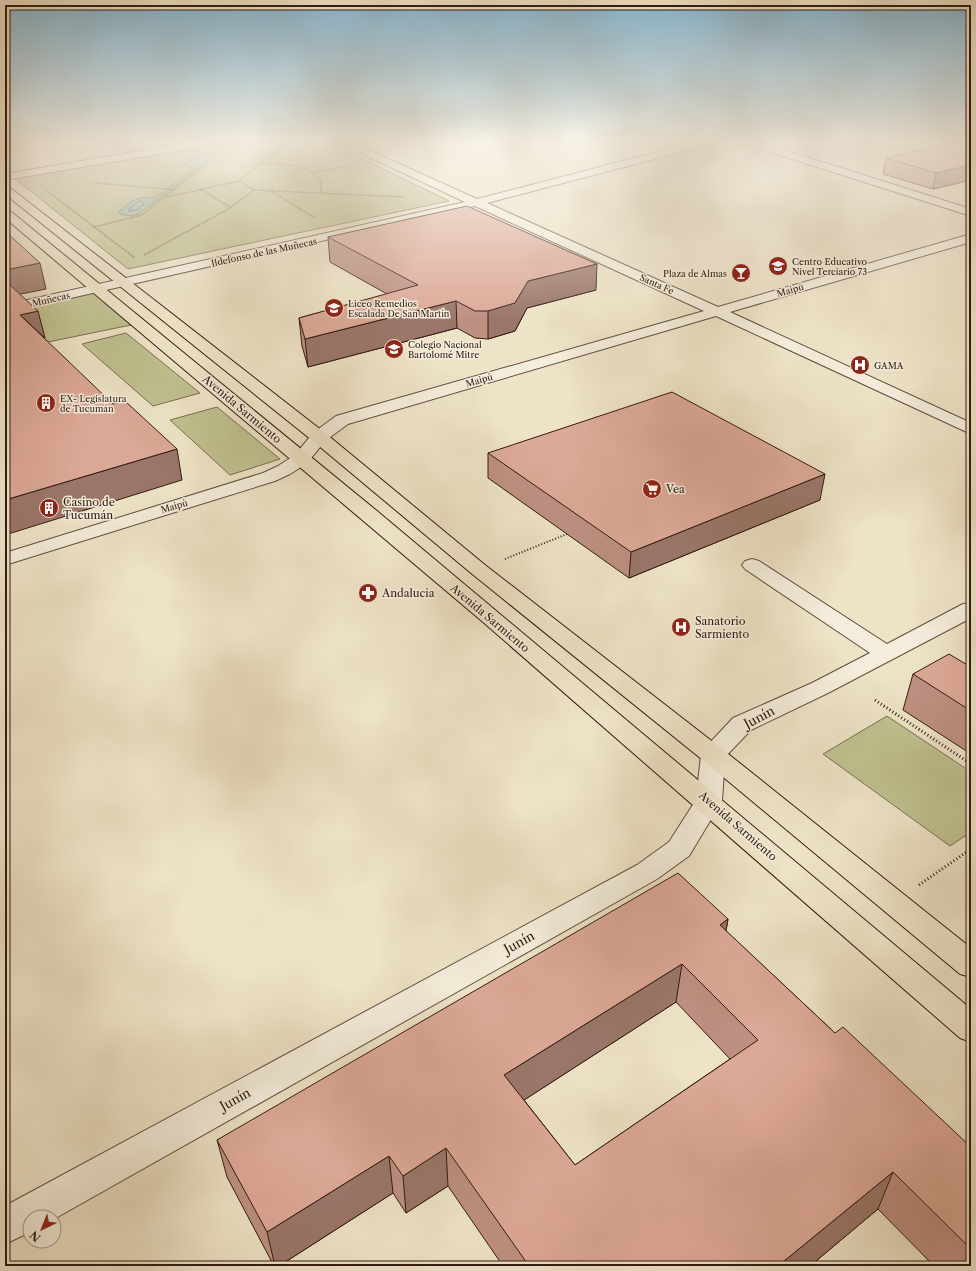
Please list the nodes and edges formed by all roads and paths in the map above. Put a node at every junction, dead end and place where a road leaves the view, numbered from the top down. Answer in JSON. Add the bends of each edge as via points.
{"nodes":[{"id":1,"x":21,"y":201,"type":"edge"},
{"id":2,"x":60,"y":201,"type":"edge"},
{"id":3,"x":161,"y":201,"type":"edge"},
{"id":4,"x":219,"y":201,"type":"edge"},
{"id":5,"x":239,"y":201,"type":"edge"},
{"id":6,"x":288,"y":201,"type":"edge"},
{"id":7,"x":471,"y":201,"type":"edge"},
{"id":8,"x":481,"y":201,"type":"edge"},
{"id":9,"x":934,"y":201,"type":"edge"},
{"id":10,"x":475,"y":203,"type":"junction"},
{"id":11,"x":230,"y":208,"type":"junction"},
{"id":12,"x":5,"y":212,"type":"edge"},
{"id":13,"x":971,"y":213,"type":"edge"},
{"id":14,"x":316,"y":218,"type":"dead end"},
{"id":15,"x":94,"y":227,"type":"junction"},
{"id":16,"x":971,"y":238,"type":"edge"},
{"id":17,"x":136,"y":260,"type":"junction"},
{"id":18,"x":124,"y":282,"type":"junction"},
{"id":19,"x":97,"y":288,"type":"junction"},
{"id":20,"x":5,"y":309,"type":"edge"},
{"id":21,"x":716,"y":311,"type":"junction"},
{"id":22,"x":971,"y":429,"type":"edge"},
{"id":23,"x":318,"y":436,"type":"junction"},
{"id":24,"x":302,"y":459,"type":"junction"},
{"id":25,"x":567,"y":534,"type":"dead end"},
{"id":26,"x":5,"y":559,"type":"edge"},
{"id":27,"x":752,"y":565,"type":"dead end"},
{"id":28,"x":478,"y":569,"type":"junction"},
{"id":29,"x":971,"y":608,"type":"edge"},
{"id":30,"x":886,"y":653,"type":"junction"},
{"id":31,"x":875,"y":700,"type":"dead end"},
{"id":32,"x":713,"y":755,"type":"junction"},
{"id":33,"x":971,"y":764,"type":"edge"},
{"id":34,"x":709,"y":801,"type":"junction"},
{"id":35,"x":971,"y":849,"type":"edge"},
{"id":36,"x":918,"y":886,"type":"dead end"},
{"id":37,"x":971,"y":965,"type":"edge"},
{"id":38,"x":971,"y":1028,"type":"edge"},
{"id":39,"x":5,"y":1226,"type":"edge"}],
"edges":[{"from":1,"to":18,"type":"main road"},
{"from":2,"to":15,"type":"path"},
{"from":3,"to":15,"type":"path","via":[[142,216]]},
{"from":4,"to":11,"type":"path"},
{"from":5,"to":11,"type":"path"},
{"from":6,"to":14,"type":"path"},
{"from":7,"to":10,"type":"street","name":"Santa Fe"},
{"from":8,"to":10,"type":"street","name":"Ildefonso de las Muñecas"},
{"from":9,"to":13,"type":"street"},
{"from":10,"to":18,"type":"street","name":"Ildefonso de las Muñecas"},
{"from":10,"to":21,"type":"street","name":"Santa Fe"},
{"from":11,"to":17,"type":"path"},
{"from":12,"to":19,"type":"main road","name":"Avenida Sarmiento"},
{"from":15,"to":17,"type":"path"},
{"from":16,"to":21,"type":"street","name":"Maipú"},
{"from":17,"to":18,"type":"path"},
{"from":18,"to":19,"type":"street","name":"Ildefonso de las Muñecas"},
{"from":18,"to":23,"type":"main road"},
{"from":19,"to":20,"type":"street","name":"Muñecas"},
{"from":19,"to":24,"type":"main road","name":"Avenida Sarmiento"},
{"from":21,"to":22,"type":"street","name":"Santa Fe"},
{"from":21,"to":23,"type":"street","name":"Maipú","via":[[342,420]]},
{"from":23,"to":24,"type":"street","name":"Maipú"},
{"from":23,"to":28,"type":"main road"},
{"from":24,"to":26,"type":"street","name":"Maipú","via":[[269,477]]},
{"from":24,"to":34,"type":"main road","name":"Avenida Sarmiento"},
{"from":25,"to":28,"type":"path"},
{"from":27,"to":30,"type":"street"},
{"from":28,"to":32,"type":"main road"},
{"from":29,"to":30,"type":"street","name":"Junín"},
{"from":30,"to":32,"type":"street","name":"Junín","via":[[820,688],[742,724]]},
{"from":31,"to":33,"type":"path"},
{"from":32,"to":34,"type":"street","name":"Junín"},
{"from":32,"to":37,"type":"main road"},
{"from":34,"to":38,"type":"main road","name":"Avenida Sarmiento"},
{"from":34,"to":39,"type":"street","name":"Junín","via":[[679,849],[647,872]]},
{"from":35,"to":36,"type":"path"}]}
